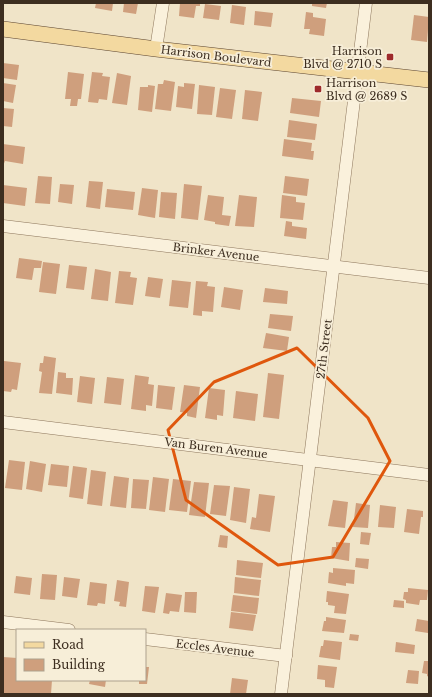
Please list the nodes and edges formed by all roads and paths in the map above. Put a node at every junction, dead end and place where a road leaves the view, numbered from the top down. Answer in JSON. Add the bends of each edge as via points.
{"nodes":[{"id":1,"x":162,"y":3,"type":"edge"},
{"id":2,"x":366,"y":3,"type":"edge"},
{"id":3,"x":3,"y":29,"type":"edge"},
{"id":4,"x":156,"y":49,"type":"junction"},
{"id":5,"x":358,"y":72,"type":"junction"},
{"id":6,"x":429,"y":80,"type":"edge"},
{"id":7,"x":3,"y":226,"type":"edge"},
{"id":8,"x":334,"y":266,"type":"junction"},
{"id":9,"x":429,"y":278,"type":"edge"},
{"id":10,"x":3,"y":422,"type":"edge"},
{"id":11,"x":310,"y":460,"type":"junction"},
{"id":12,"x":429,"y":475,"type":"edge"},
{"id":13,"x":3,"y":622,"type":"edge"},
{"id":14,"x":61,"y":629,"type":"edge"},
{"id":15,"x":146,"y":639,"type":"edge"},
{"id":16,"x":286,"y":656,"type":"junction"},
{"id":17,"x":281,"y":694,"type":"edge"}],
"edges":[{"from":1,"to":4,"type":"street"},
{"from":2,"to":5,"type":"street","name":"27th Street"},
{"from":3,"to":4,"type":"main road","name":"Harrison Boulevard"},
{"from":4,"to":5,"type":"main road","name":"Harrison Boulevard"},
{"from":5,"to":6,"type":"main road","name":"Harrison Boulevard"},
{"from":5,"to":8,"type":"street","name":"27th Street"},
{"from":7,"to":8,"type":"street","name":"Brinker Avenue"},
{"from":8,"to":9,"type":"street","name":"Brinker Avenue"},
{"from":8,"to":11,"type":"street","name":"27th Street"},
{"from":10,"to":11,"type":"street","name":"Van Buren Avenue"},
{"from":11,"to":12,"type":"street","name":"Van Buren Avenue"},
{"from":11,"to":16,"type":"street","name":"27th Street"},
{"from":13,"to":14,"type":"street"},
{"from":15,"to":16,"type":"street","name":"Eccles Avenue"},
{"from":16,"to":17,"type":"street","name":"27th Street"}]}
